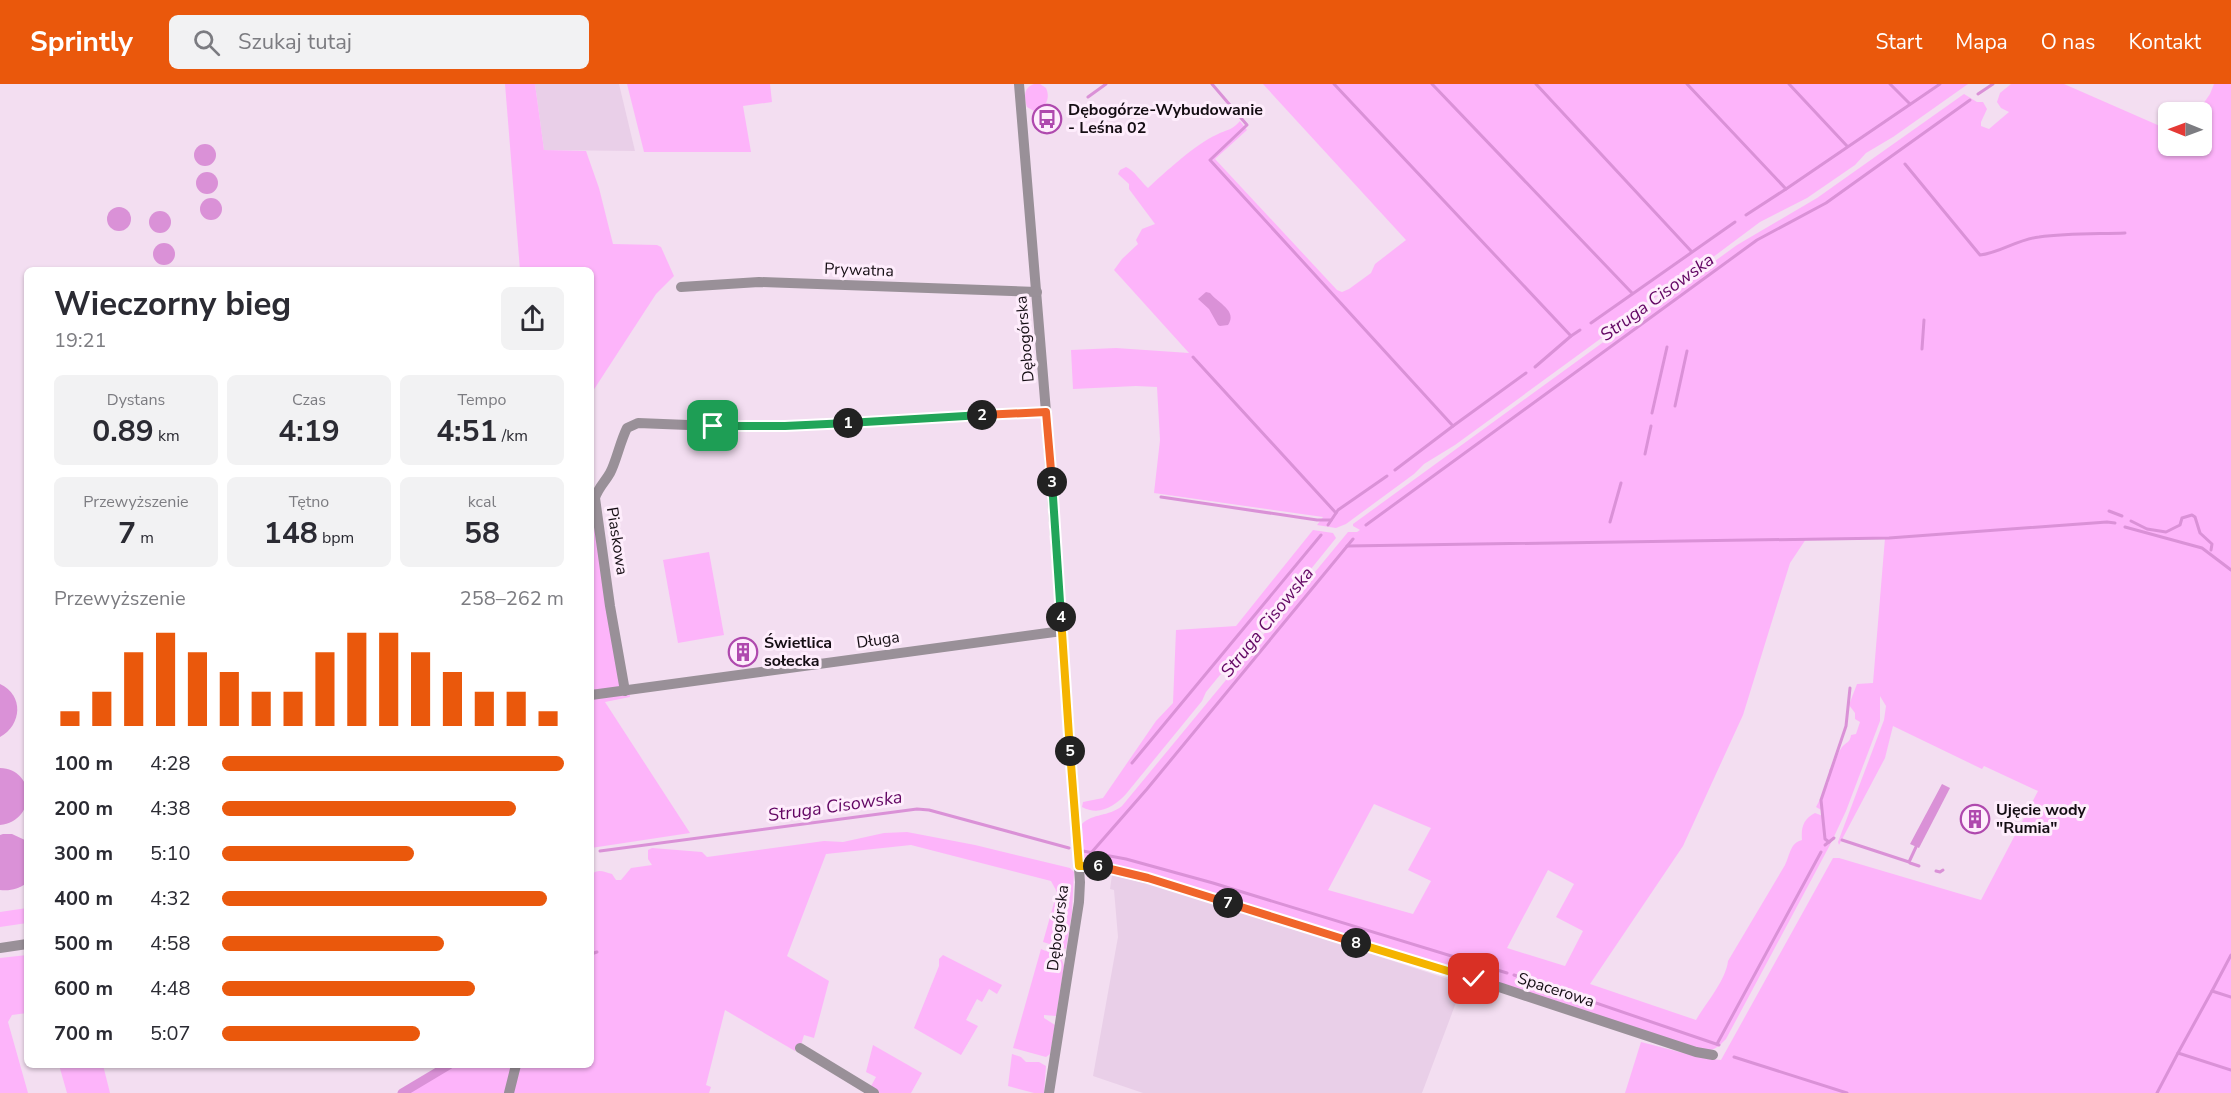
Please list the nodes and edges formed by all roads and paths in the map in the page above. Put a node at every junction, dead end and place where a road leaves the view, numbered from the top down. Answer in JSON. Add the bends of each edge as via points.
{"nodes":[{"id":1,"x":1019,"y":84,"type":"edge"},
{"id":2,"x":681,"y":287,"type":"dead end"},
{"id":3,"x":1037,"y":292,"type":"junction"},
{"id":4,"x":1046,"y":412,"type":"junction"},
{"id":5,"x":1062,"y":631,"type":"junction"},
{"id":6,"x":625,"y":690,"type":"junction"},
{"id":7,"x":594,"y":695,"type":"edge"},
{"id":8,"x":1079,"y":866,"type":"junction"},
{"id":9,"x":24,"y":944,"type":"edge"},
{"id":10,"x":0,"y":948,"type":"edge"},
{"id":11,"x":800,"y":1048,"type":"dead end"},
{"id":12,"x":1713,"y":1055,"type":"dead end"},
{"id":13,"x":515,"y":1068,"type":"edge"},
{"id":14,"x":509,"y":1093,"type":"edge"},
{"id":15,"x":874,"y":1093,"type":"edge"},
{"id":16,"x":1049,"y":1093,"type":"edge"}],
"edges":[{"from":1,"to":3,"type":"street","name":"Dębogórska"},
{"from":2,"to":3,"type":"street","name":"Prywatna","via":[[759,282]]},
{"from":3,"to":4,"type":"street","name":"Dębogórska"},
{"from":4,"to":5,"type":"street","name":"Dębogórska"},
{"from":4,"to":6,"type":"street","name":"Piaskowa","via":[[785,426],[638,423],[627,428],[611,471],[595,498]]},
{"from":5,"to":6,"type":"street","name":"Długa"},
{"from":5,"to":8,"type":"street","name":"Dębogórska"},
{"from":6,"to":7,"type":"street","name":"Długa"},
{"from":8,"to":12,"type":"street","name":"Spacerowa","via":[[1109,868],[1148,878]]},
{"from":8,"to":16,"type":"street","name":"Dębogórska","via":[[1079,902]]},
{"from":9,"to":10,"type":"street"},
{"from":11,"to":15,"type":"street"},
{"from":13,"to":14,"type":"street"}]}
